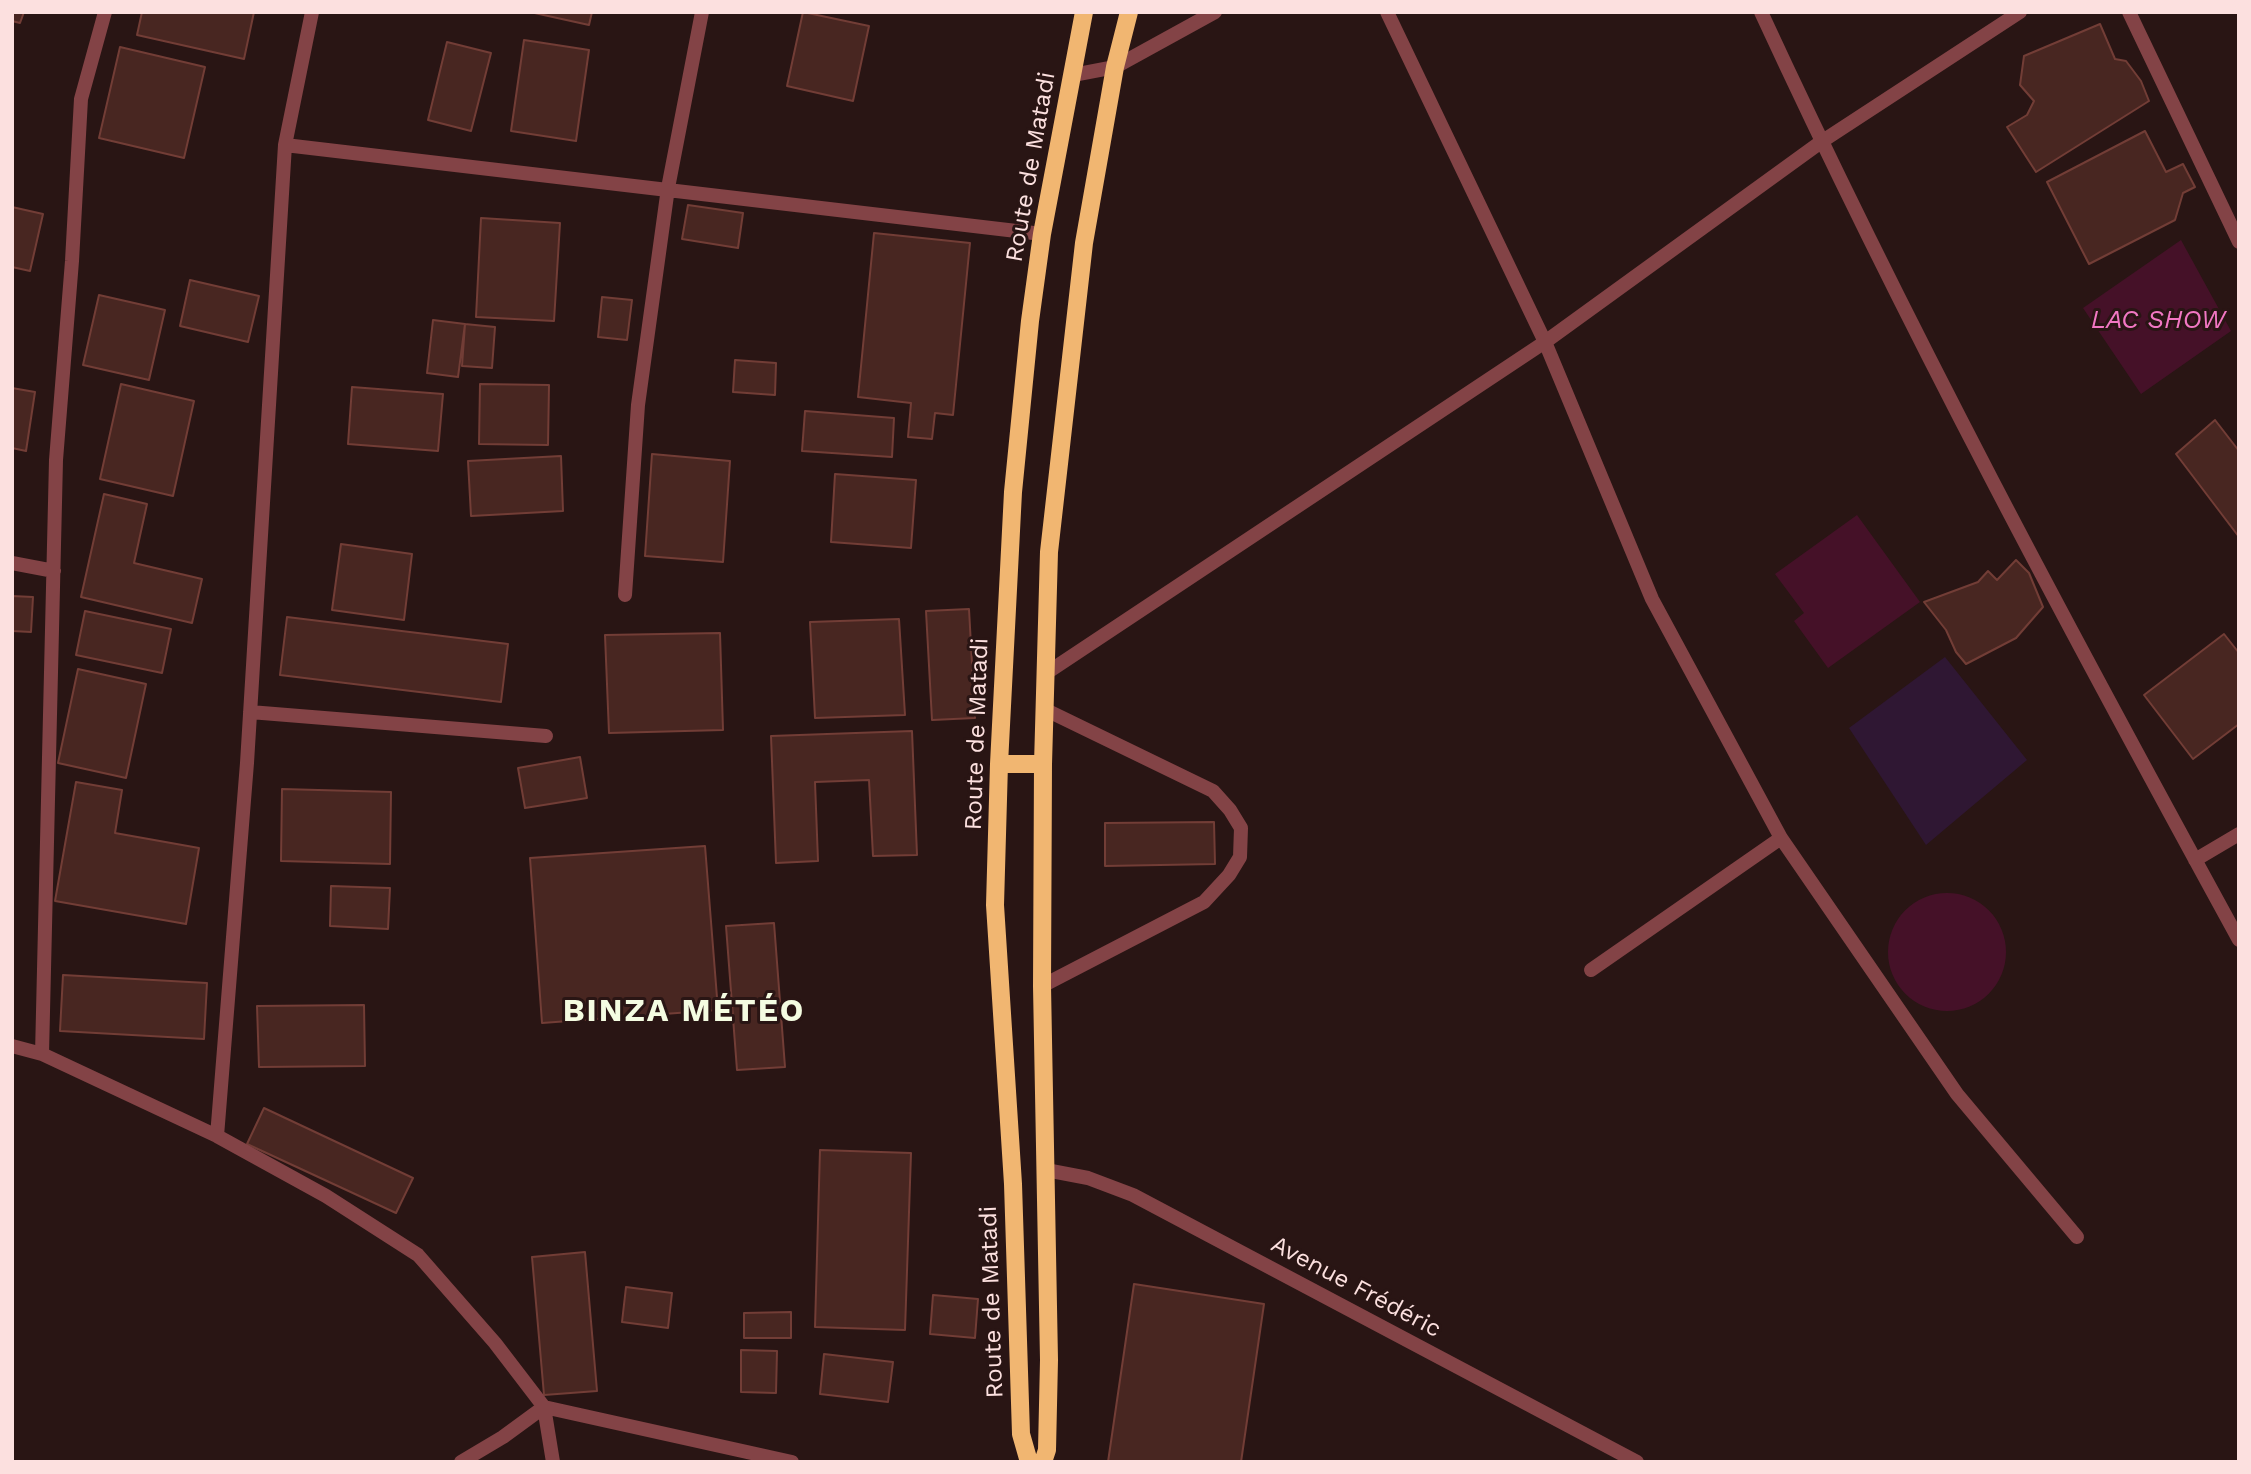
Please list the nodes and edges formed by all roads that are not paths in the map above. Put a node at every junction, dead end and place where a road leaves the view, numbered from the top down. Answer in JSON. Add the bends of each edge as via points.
{"nodes":[{"id":1,"x":106,"y":12,"type":"edge"},
{"id":2,"x":313,"y":12,"type":"edge"},
{"id":3,"x":702,"y":12,"type":"edge"},
{"id":4,"x":1084,"y":12,"type":"edge"},
{"id":5,"x":1129,"y":12,"type":"edge"},
{"id":6,"x":1215,"y":12,"type":"edge"},
{"id":7,"x":1387,"y":12,"type":"edge"},
{"id":8,"x":1761,"y":12,"type":"edge"},
{"id":9,"x":2020,"y":12,"type":"edge"},
{"id":10,"x":2129,"y":12,"type":"edge"},
{"id":11,"x":1115,"y":67,"type":"junction"},
{"id":12,"x":1073,"y":75,"type":"junction"},
{"id":13,"x":1821,"y":142,"type":"junction"},
{"id":14,"x":285,"y":145,"type":"junction"},
{"id":15,"x":667,"y":188,"type":"junction"},
{"id":16,"x":1042,"y":233,"type":"junction"},
{"id":17,"x":2239,"y":242,"type":"edge"},
{"id":18,"x":1545,"y":342,"type":"junction"},
{"id":19,"x":12,"y":563,"type":"edge"},
{"id":20,"x":54,"y":570,"type":"junction"},
{"id":21,"x":625,"y":595,"type":"dead end"},
{"id":22,"x":1045,"y":674,"type":"junction"},
{"id":23,"x":1044,"y":709,"type":"junction"},
{"id":24,"x":250,"y":712,"type":"junction"},
{"id":25,"x":546,"y":736,"type":"dead end"},
{"id":26,"x":999,"y":764,"type":"junction"},
{"id":27,"x":1043,"y":764,"type":"junction"},
{"id":28,"x":2239,"y":834,"type":"edge"},
{"id":29,"x":1782,"y":838,"type":"junction"},
{"id":30,"x":2195,"y":860,"type":"junction"},
{"id":31,"x":2239,"y":940,"type":"edge"},
{"id":32,"x":1591,"y":970,"type":"dead end"},
{"id":33,"x":1042,"y":986,"type":"junction"},
{"id":34,"x":12,"y":1046,"type":"edge"},
{"id":35,"x":43,"y":1054,"type":"junction"},
{"id":36,"x":217,"y":1136,"type":"junction"},
{"id":37,"x":1046,"y":1170,"type":"junction"},
{"id":38,"x":2077,"y":1237,"type":"dead end"},
{"id":39,"x":544,"y":1407,"type":"junction"},
{"id":40,"x":461,"y":1462,"type":"edge"},
{"id":41,"x":553,"y":1462,"type":"edge"},
{"id":42,"x":792,"y":1462,"type":"edge"},
{"id":43,"x":1029,"y":1462,"type":"edge"},
{"id":44,"x":1043,"y":1462,"type":"edge"},
{"id":45,"x":1637,"y":1462,"type":"edge"}],
"edges":[{"from":1,"to":20,"type":"street","via":[[81,99],[56,460]]},
{"from":2,"to":14,"type":"street"},
{"from":3,"to":15,"type":"street"},
{"from":4,"to":12,"type":"main road","name":"Route de Matadi"},
{"from":5,"to":11,"type":"main road"},
{"from":6,"to":11,"type":"street"},
{"from":7,"to":18,"type":"street"},
{"from":8,"to":13,"type":"street"},
{"from":9,"to":13,"type":"street"},
{"from":10,"to":17,"type":"street"},
{"from":11,"to":12,"type":"street"},
{"from":11,"to":22,"type":"main road","via":[[1086,230],[1049,552]]},
{"from":12,"to":16,"type":"main road","name":"Route de Matadi"},
{"from":13,"to":18,"type":"street"},
{"from":13,"to":30,"type":"street","via":[[2067,627]]},
{"from":14,"to":15,"type":"street"},
{"from":14,"to":24,"type":"street"},
{"from":15,"to":16,"type":"street"},
{"from":15,"to":21,"type":"street","via":[[638,405]]},
{"from":16,"to":26,"type":"main road","name":"Route de Matadi","via":[[1013,492]]},
{"from":18,"to":22,"type":"street"},
{"from":18,"to":29,"type":"street","via":[[1651,599]]},
{"from":19,"to":20,"type":"street"},
{"from":20,"to":35,"type":"street"},
{"from":22,"to":23,"type":"main road"},
{"from":23,"to":27,"type":"main road"},
{"from":23,"to":33,"type":"street","via":[[1213,791],[1241,828],[1240,857],[1230,875],[1203,902]]},
{"from":24,"to":25,"type":"street"},
{"from":24,"to":36,"type":"street"},
{"from":26,"to":27,"type":"main road"},
{"from":26,"to":43,"type":"main road","name":"Route de Matadi","via":[[995,905],[1013,1184],[1021,1434]]},
{"from":27,"to":33,"type":"main road"},
{"from":28,"to":30,"type":"street"},
{"from":29,"to":32,"type":"street"},
{"from":29,"to":38,"type":"street","via":[[1956,1094]]},
{"from":30,"to":31,"type":"street"},
{"from":33,"to":37,"type":"main road"},
{"from":34,"to":35,"type":"street"},
{"from":35,"to":36,"type":"street"},
{"from":36,"to":39,"type":"street","via":[[326,1196],[418,1255]]},
{"from":37,"to":44,"type":"main road","via":[[1049,1360]]},
{"from":37,"to":45,"type":"street","name":"Avenue Frédéric","via":[[1088,1178],[1133,1195]]},
{"from":39,"to":40,"type":"street"},
{"from":39,"to":41,"type":"street"},
{"from":39,"to":42,"type":"street"}]}
